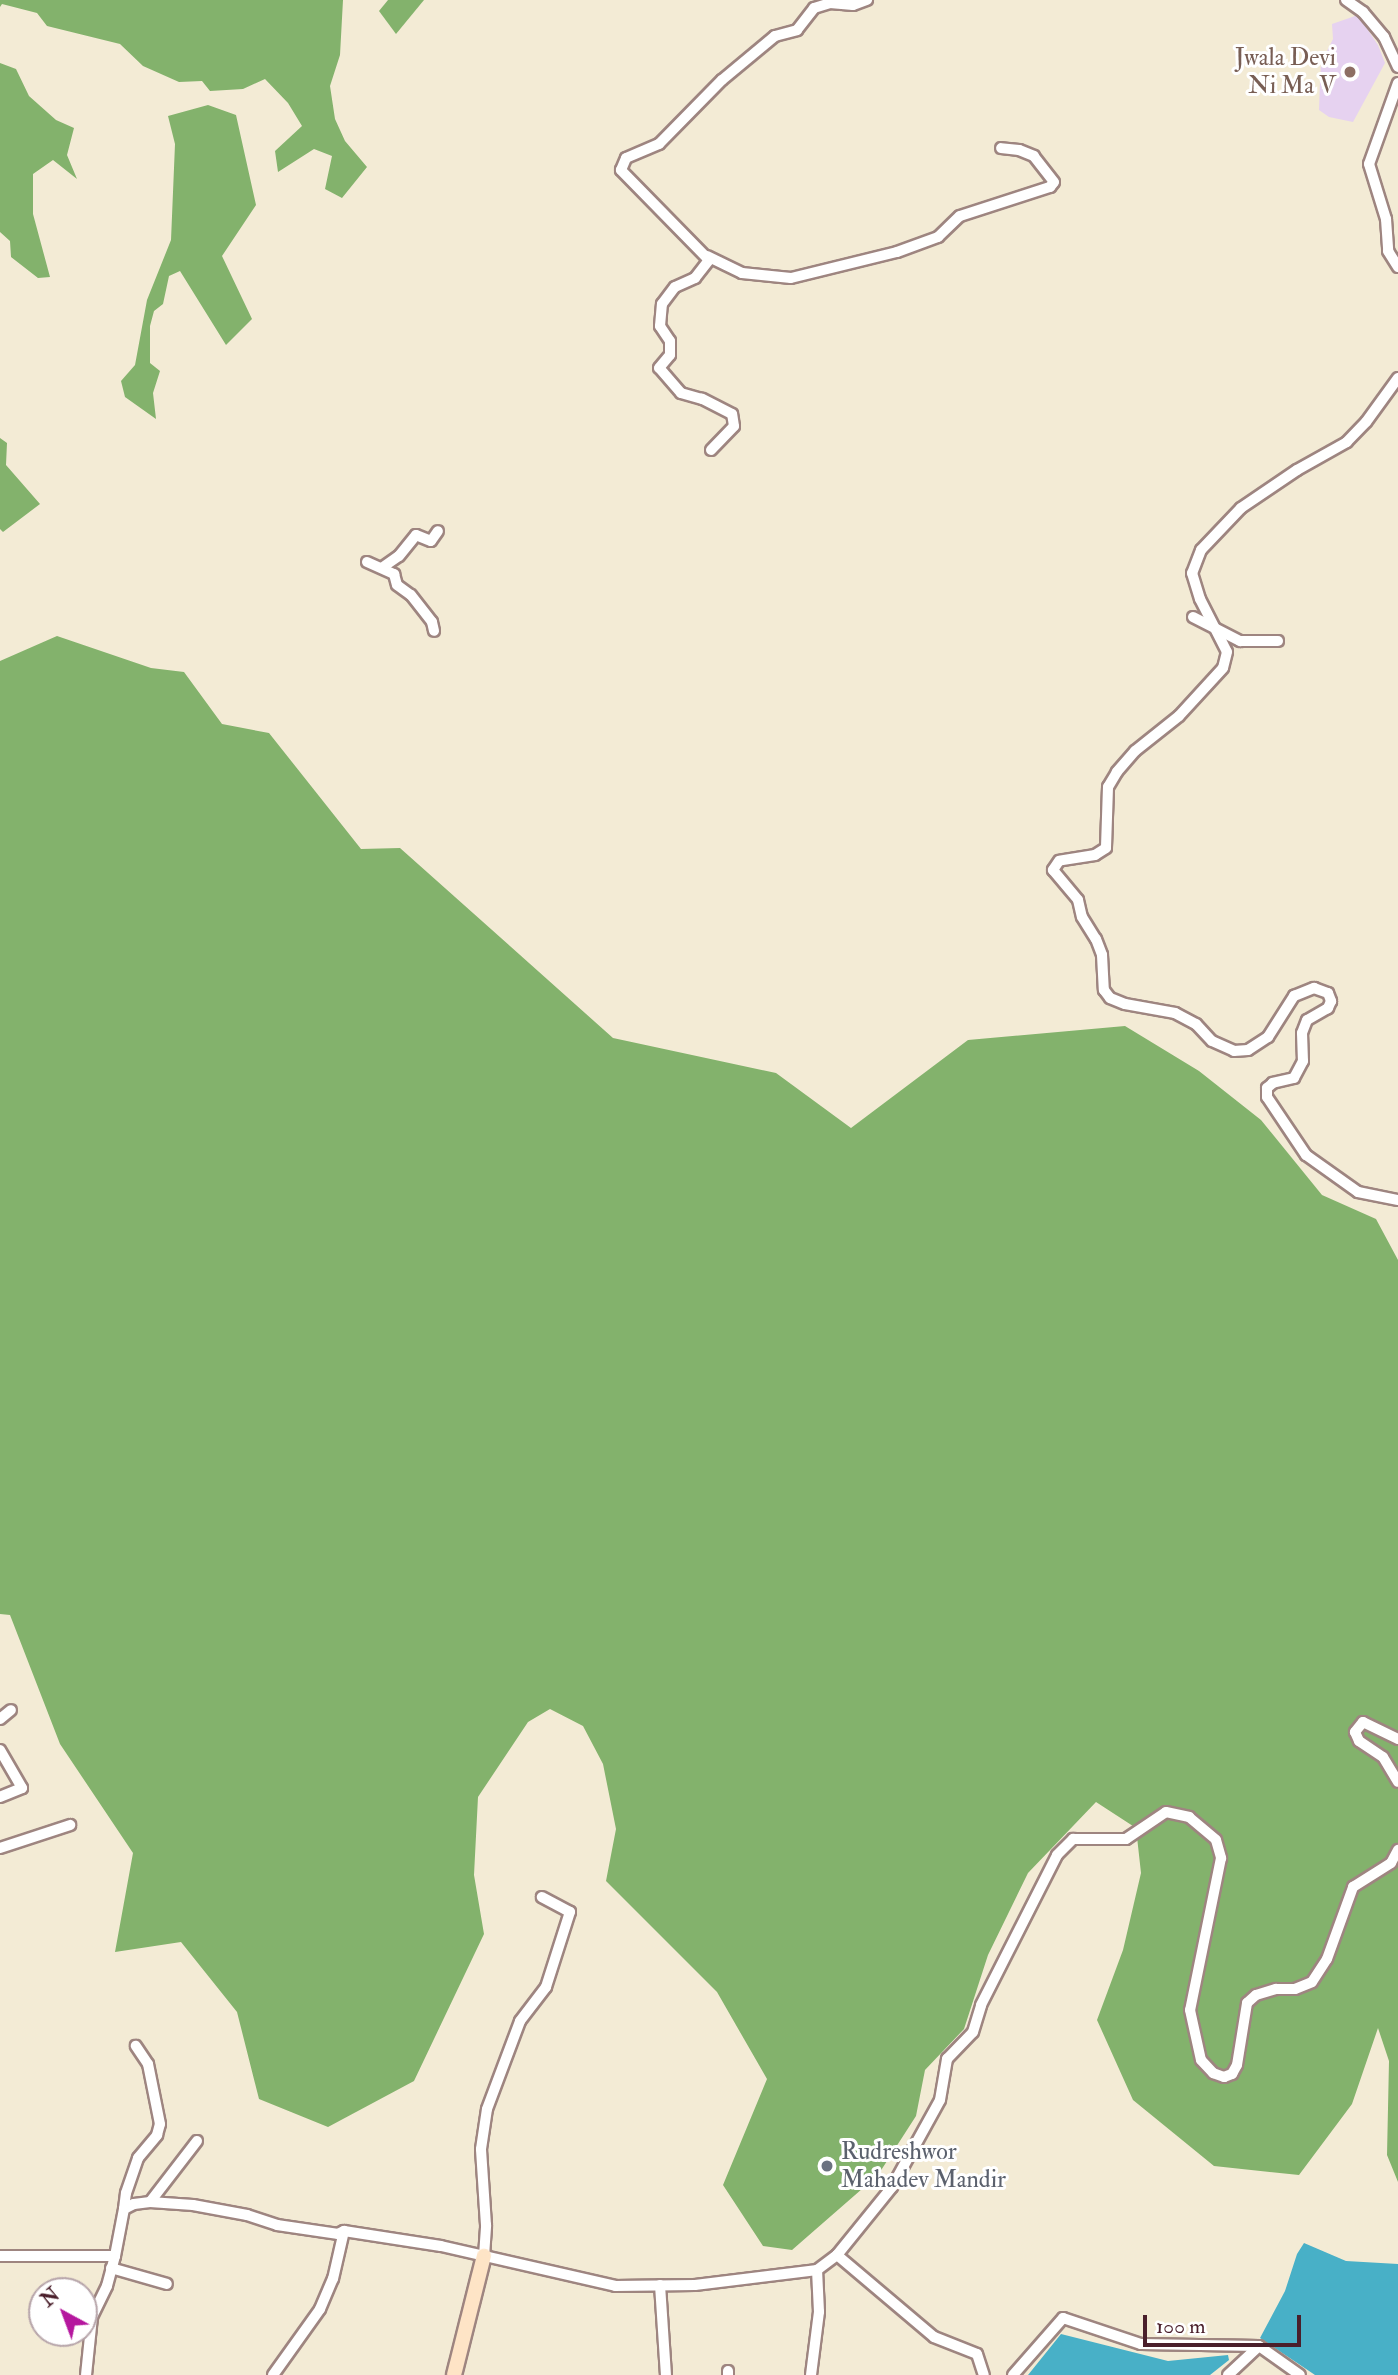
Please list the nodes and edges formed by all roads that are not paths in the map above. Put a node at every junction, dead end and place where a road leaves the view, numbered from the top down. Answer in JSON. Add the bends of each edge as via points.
{"nodes":[{"id":1,"x":867,"y":0,"type":"edge"},
{"id":2,"x":1346,"y":0,"type":"edge"},
{"id":3,"x":1398,"y":67,"type":"edge"},
{"id":4,"x":1398,"y":83,"type":"edge"},
{"id":5,"x":1001,"y":148,"type":"dead end"},
{"id":6,"x":707,"y":256,"type":"junction"},
{"id":7,"x":1398,"y":267,"type":"edge"},
{"id":8,"x":1398,"y":378,"type":"edge"},
{"id":9,"x":711,"y":450,"type":"dead end"},
{"id":10,"x":438,"y":531,"type":"dead end"},
{"id":11,"x":367,"y":562,"type":"dead end"},
{"id":12,"x":383,"y":567,"type":"junction"},
{"id":13,"x":1193,"y":617,"type":"dead end"},
{"id":14,"x":1216,"y":628,"type":"junction"},
{"id":15,"x":434,"y":631,"type":"dead end"},
{"id":16,"x":1278,"y":641,"type":"dead end"},
{"id":17,"x":1398,"y":1200,"type":"edge"},
{"id":18,"x":11,"y":1710,"type":"dead end"},
{"id":19,"x":0,"y":1719,"type":"edge"},
{"id":20,"x":1398,"y":1739,"type":"edge"},
{"id":21,"x":0,"y":1750,"type":"edge"},
{"id":22,"x":1398,"y":1782,"type":"edge"},
{"id":23,"x":0,"y":1797,"type":"edge"},
{"id":24,"x":70,"y":1825,"type":"dead end"},
{"id":25,"x":0,"y":1848,"type":"edge"},
{"id":26,"x":1398,"y":1850,"type":"edge"},
{"id":27,"x":542,"y":1896,"type":"dead end"},
{"id":28,"x":136,"y":2046,"type":"dead end"},
{"id":29,"x":197,"y":2141,"type":"dead end"},
{"id":30,"x":150,"y":2202,"type":"junction"},
{"id":31,"x":124,"y":2209,"type":"junction"},
{"id":32,"x":344,"y":2231,"type":"junction"},
{"id":33,"x":837,"y":2255,"type":"junction"},
{"id":34,"x":0,"y":2256,"type":"edge"},
{"id":35,"x":115,"y":2256,"type":"junction"},
{"id":36,"x":484,"y":2256,"type":"junction"},
{"id":37,"x":111,"y":2269,"type":"junction"},
{"id":38,"x":817,"y":2270,"type":"junction"},
{"id":39,"x":167,"y":2284,"type":"dead end"},
{"id":40,"x":660,"y":2285,"type":"junction"},
{"id":41,"x":1259,"y":2346,"type":"junction"},
{"id":42,"x":86,"y":2375,"type":"edge"},
{"id":43,"x":273,"y":2375,"type":"edge"},
{"id":44,"x":454,"y":2375,"type":"edge"},
{"id":45,"x":666,"y":2375,"type":"edge"},
{"id":46,"x":811,"y":2375,"type":"edge"},
{"id":47,"x":984,"y":2375,"type":"edge"},
{"id":48,"x":1013,"y":2375,"type":"edge"},
{"id":49,"x":1228,"y":2375,"type":"edge"},
{"id":50,"x":1300,"y":2375,"type":"edge"}],
"edges":[{"from":1,"to":6,"type":"street","via":[[814,8],[797,30],[775,36],[722,80],[659,144],[626,158],[621,170]]},
{"from":2,"to":3,"type":"street","via":[[1384,37]]},
{"from":4,"to":7,"type":"street","via":[[1369,164],[1387,219],[1388,251]]},
{"from":5,"to":6,"type":"street","via":[[1034,156],[1054,182],[960,216],[938,237],[897,252],[791,278],[743,273]]},
{"from":6,"to":9,"type":"street","via":[[708,264],[695,278],[675,287],[662,304],[660,326],[670,341],[670,355],[659,368],[681,393],[732,414],[734,426]]},
{"from":8,"to":14,"type":"street","via":[[1347,442],[1241,508],[1201,550],[1192,573]]},
{"from":10,"to":12,"type":"street","via":[[431,541],[416,536],[400,556]]},
{"from":11,"to":12,"type":"street"},
{"from":12,"to":15,"type":"street","via":[[411,595]]},
{"from":13,"to":14,"type":"street"},
{"from":14,"to":16,"type":"street","via":[[1240,640]]},
{"from":14,"to":17,"type":"street","via":[[1227,652],[1223,668],[1179,716],[1135,751],[1108,787],[1105,848],[1095,855],[1059,861],[1053,870],[1078,900],[1096,939],[1104,990],[1110,998],[1175,1013],[1196,1024],[1212,1041],[1234,1051],[1248,1050],[1268,1037],[1294,996],[1314,988],[1328,993],[1328,1008],[1307,1020],[1302,1033],[1303,1061],[1294,1078],[1273,1083],[1267,1088],[1267,1097],[1306,1155],[1358,1192]]},
{"from":18,"to":19,"type":"street"},
{"from":20,"to":22,"type":"street","via":[[1363,1722],[1355,1732],[1359,1741],[1383,1757]]},
{"from":21,"to":23,"type":"street","via":[[22,1788]]},
{"from":24,"to":25,"type":"street"},
{"from":26,"to":33,"type":"street","via":[[1391,1863],[1353,1887],[1327,1959],[1312,1982],[1256,1995],[1247,2003],[1237,2064],[1232,2074],[1224,2077],[1201,2060],[1190,2010],[1221,1858],[1216,1840],[1189,1816],[1166,1812],[1126,1839],[1073,1839],[1057,1855],[981,2005],[973,2032],[947,2059],[940,2100],[917,2145],[892,2187]]},
{"from":27,"to":36,"type":"street","via":[[570,1912],[546,1987],[520,2021],[487,2109],[481,2149]]},
{"from":28,"to":31,"type":"street","via":[[148,2064],[160,2124],[138,2158]]},
{"from":29,"to":30,"type":"street"},
{"from":30,"to":31,"type":"street"},
{"from":30,"to":32,"type":"street","via":[[192,2205],[277,2225],[338,2234]]},
{"from":31,"to":35,"type":"street"},
{"from":32,"to":36,"type":"street"},
{"from":32,"to":43,"type":"street","via":[[333,2279],[320,2309]]},
{"from":33,"to":38,"type":"street"},
{"from":33,"to":47,"type":"street","via":[[933,2337],[976,2354]]},
{"from":34,"to":35,"type":"street"},
{"from":35,"to":37,"type":"street"},
{"from":36,"to":40,"type":"street","via":[[615,2286]]},
{"from":36,"to":44,"type":"street"},
{"from":37,"to":39,"type":"street"},
{"from":37,"to":42,"type":"street","via":[[92,2317]]},
{"from":38,"to":40,"type":"street"},
{"from":38,"to":46,"type":"street","via":[[819,2312]]},
{"from":40,"to":45,"type":"street"},
{"from":41,"to":48,"type":"street","via":[[1141,2344],[1063,2318]]},
{"from":41,"to":49,"type":"street"},
{"from":41,"to":50,"type":"street"}]}
